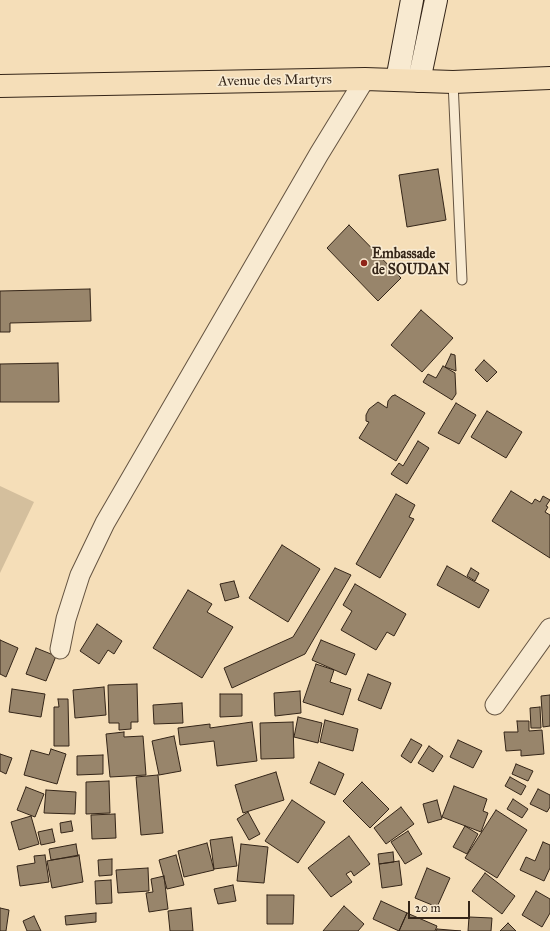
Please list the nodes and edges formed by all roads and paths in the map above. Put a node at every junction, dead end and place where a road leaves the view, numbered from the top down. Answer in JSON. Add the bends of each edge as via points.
{"nodes":[{"id":1,"x":412,"y":0,"type":"edge"},
{"id":2,"x":436,"y":0,"type":"edge"},
{"id":3,"x":550,"y":78,"type":"edge"},
{"id":4,"x":365,"y":79,"type":"junction"},
{"id":5,"x":397,"y":80,"type":"junction"},
{"id":6,"x":419,"y":81,"type":"junction"},
{"id":7,"x":453,"y":82,"type":"junction"},
{"id":8,"x":0,"y":86,"type":"edge"},
{"id":9,"x":462,"y":280,"type":"dead end"},
{"id":10,"x":550,"y":628,"type":"edge"},
{"id":11,"x":60,"y":649,"type":"dead end"},
{"id":12,"x":495,"y":705,"type":"dead end"}],
"edges":[{"from":1,"to":5,"type":"street"},
{"from":2,"to":6,"type":"street"},
{"from":3,"to":7,"type":"main road","name":"Avenue des Martyrs"},
{"from":4,"to":5,"type":"main road","name":"Avenue des Martyrs"},
{"from":4,"to":8,"type":"main road","name":"Avenue des Martyrs"},
{"from":4,"to":11,"type":"street","via":[[105,523],[80,575],[66,619]]},
{"from":5,"to":6,"type":"main road","name":"Avenue des Martyrs"},
{"from":6,"to":7,"type":"main road","name":"Avenue des Martyrs"},
{"from":7,"to":9,"type":"lane"},
{"from":10,"to":12,"type":"street"}]}
